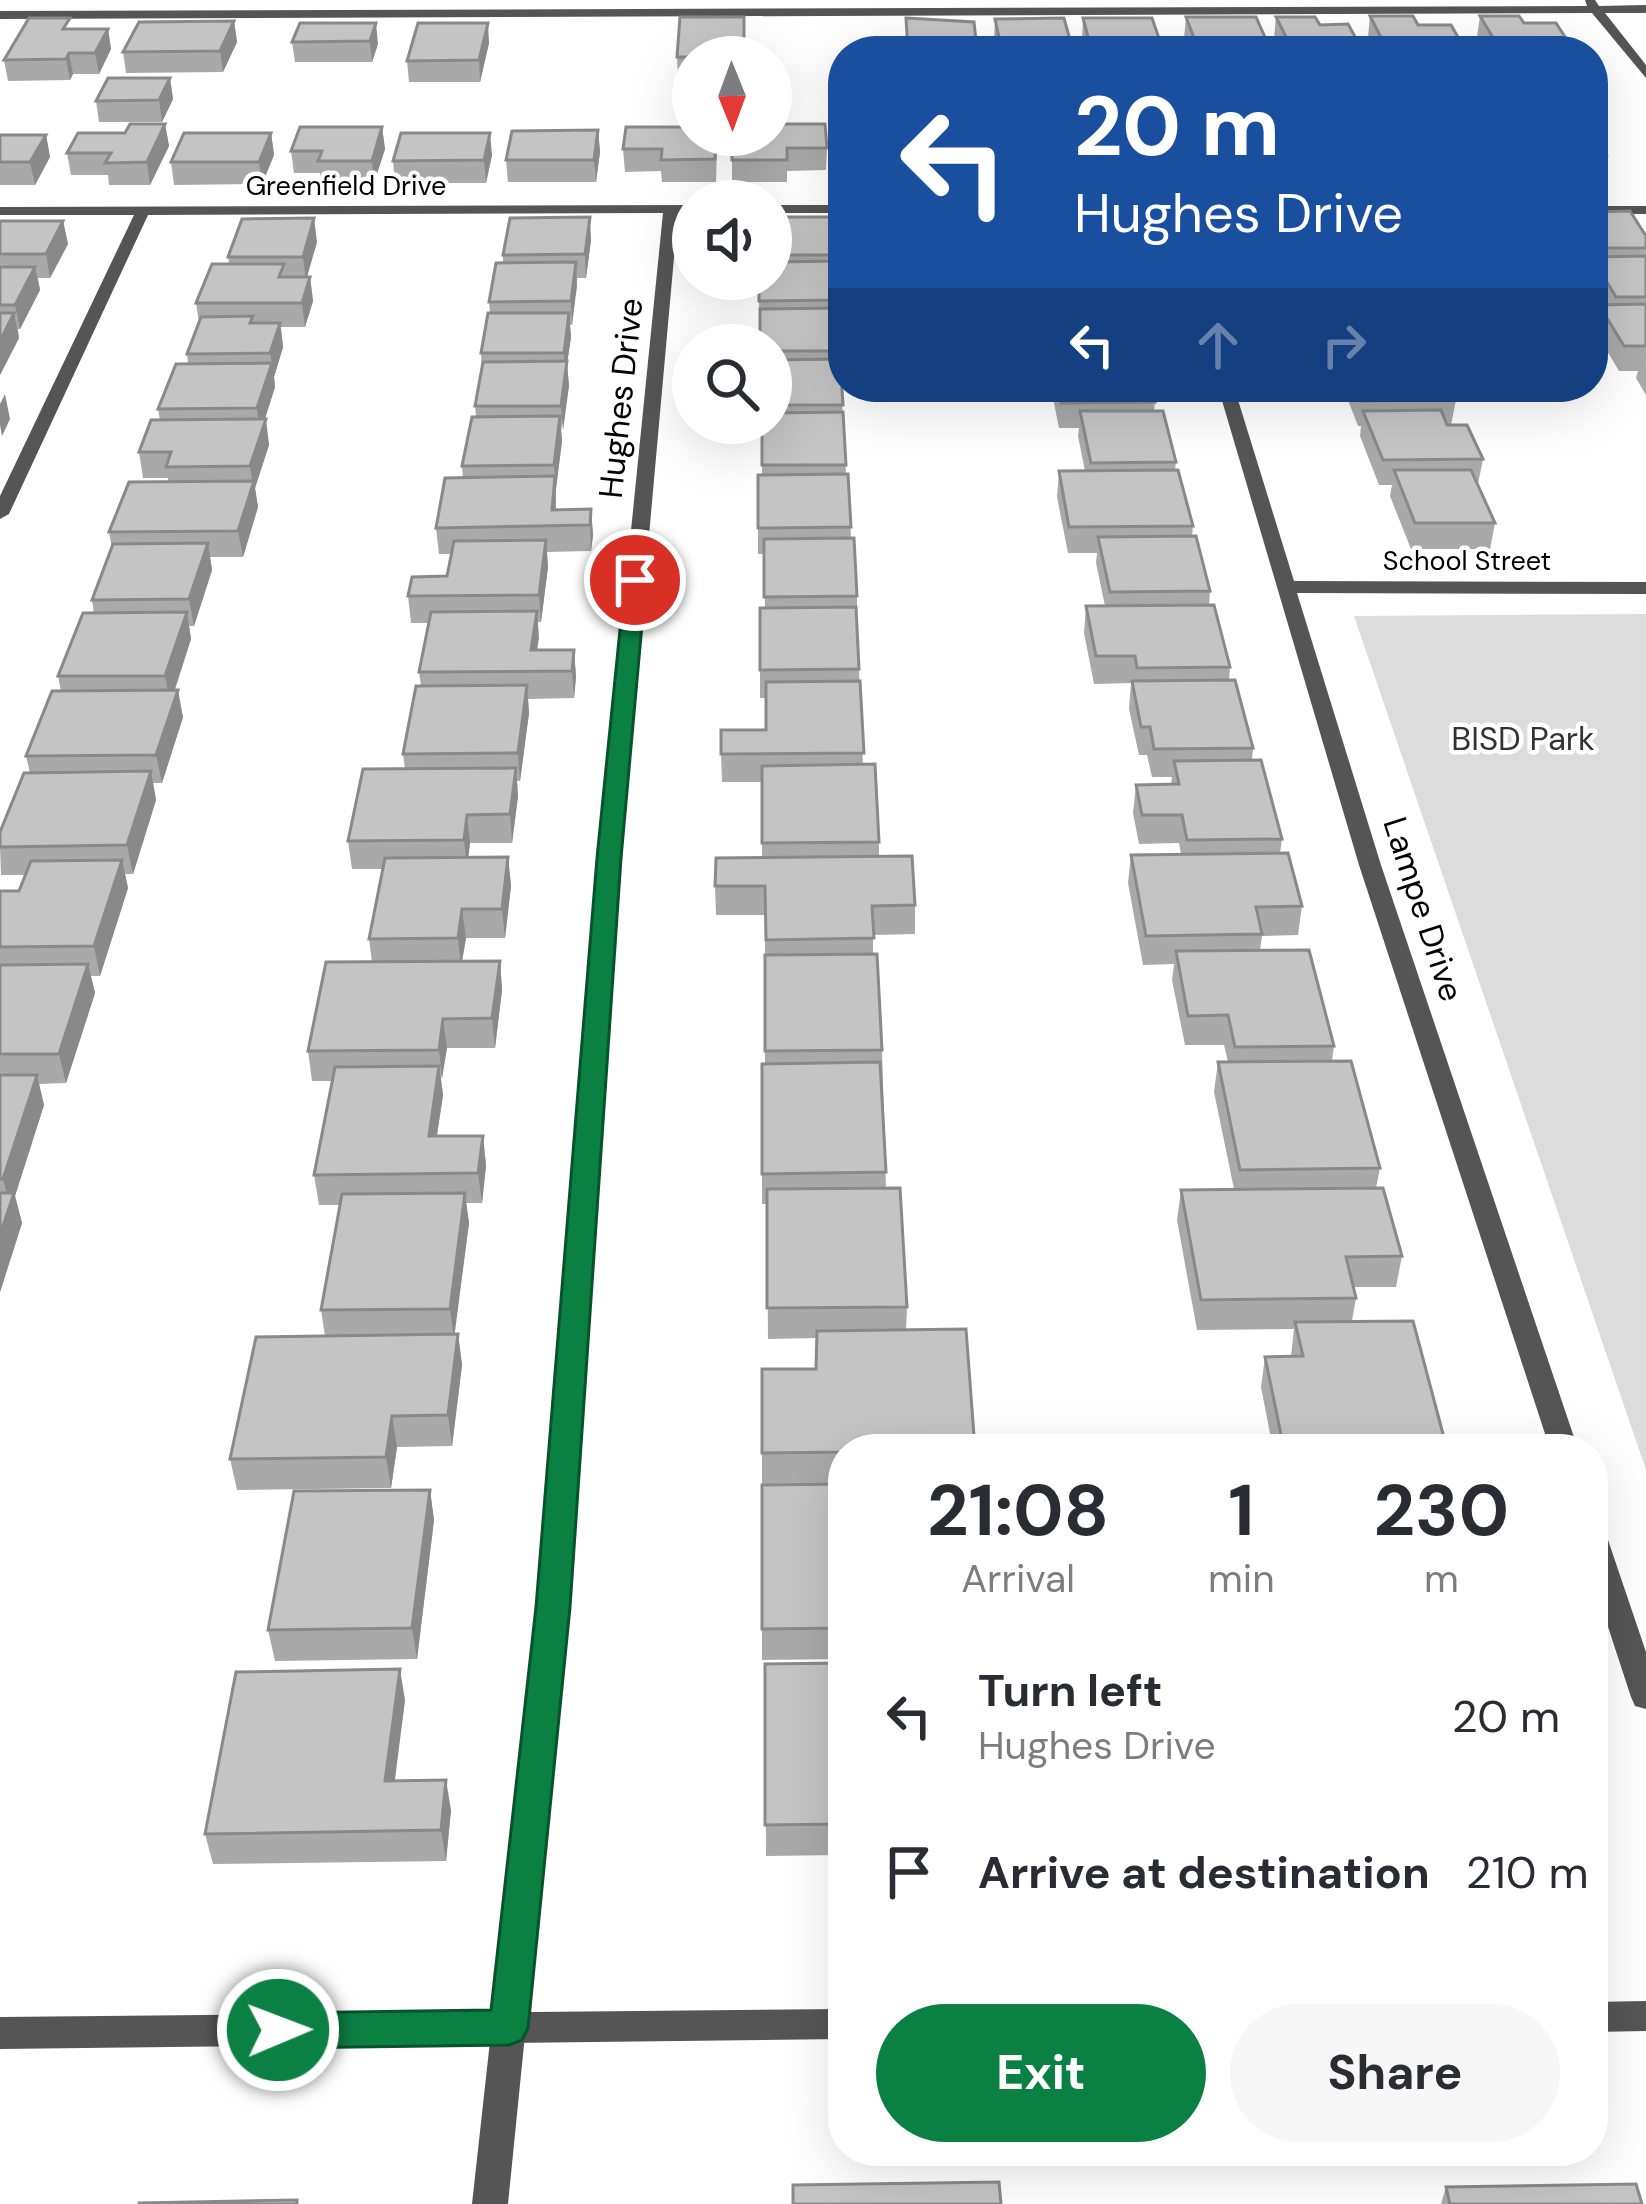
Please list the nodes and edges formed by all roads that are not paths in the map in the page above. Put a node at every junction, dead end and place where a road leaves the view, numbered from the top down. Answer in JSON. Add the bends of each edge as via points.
{"nodes":[{"id":1,"x":1592,"y":4,"type":"edge"},
{"id":2,"x":1646,"y":9,"type":"edge"},
{"id":3,"x":0,"y":14,"type":"edge"},
{"id":4,"x":1646,"y":74,"type":"edge"},
{"id":5,"x":672,"y":209,"type":"edge"},
{"id":6,"x":792,"y":209,"type":"edge"},
{"id":7,"x":828,"y":209,"type":"edge"},
{"id":8,"x":1608,"y":210,"type":"edge"},
{"id":9,"x":1646,"y":210,"type":"edge"},
{"id":10,"x":143,"y":211,"type":"junction"},
{"id":11,"x":0,"y":212,"type":"edge"},
{"id":12,"x":672,"y":298,"type":"edge"},
{"id":13,"x":1231,"y":402,"type":"edge"},
{"id":14,"x":0,"y":514,"type":"edge"},
{"id":15,"x":1288,"y":587,"type":"junction"},
{"id":16,"x":1646,"y":588,"type":"edge"},
{"id":17,"x":1559,"y":1434,"type":"edge"},
{"id":18,"x":1608,"y":1582,"type":"edge"},
{"id":19,"x":1646,"y":1696,"type":"edge"},
{"id":20,"x":1646,"y":2016,"type":"edge"},
{"id":21,"x":1608,"y":2017,"type":"edge"},
{"id":22,"x":828,"y":2024,"type":"edge"},
{"id":23,"x":509,"y":2028,"type":"junction"},
{"id":24,"x":0,"y":2033,"type":"edge"},
{"id":25,"x":490,"y":2204,"type":"edge"}],
"edges":[{"from":1,"to":2,"type":"street"},
{"from":1,"to":3,"type":"street"},
{"from":1,"to":4,"type":"street"},
{"from":5,"to":10,"type":"street","name":"Greenfield Drive"},
{"from":6,"to":7,"type":"street"},
{"from":8,"to":9,"type":"street"},
{"from":10,"to":11,"type":"street","name":"Greenfield Drive"},
{"from":10,"to":14,"type":"street"},
{"from":12,"to":23,"type":"street","name":"Hughes Drive","via":[[609,858],[553,1607]]},
{"from":13,"to":15,"type":"street","name":"Lampe Drive"},
{"from":15,"to":16,"type":"street","name":"School Street"},
{"from":15,"to":17,"type":"street","name":"Lampe Drive","via":[[1370,865]]},
{"from":18,"to":19,"type":"street"},
{"from":20,"to":21,"type":"street"},
{"from":22,"to":23,"type":"street"},
{"from":23,"to":24,"type":"street"},
{"from":23,"to":25,"type":"street","name":"Hughes Drive"}]}
